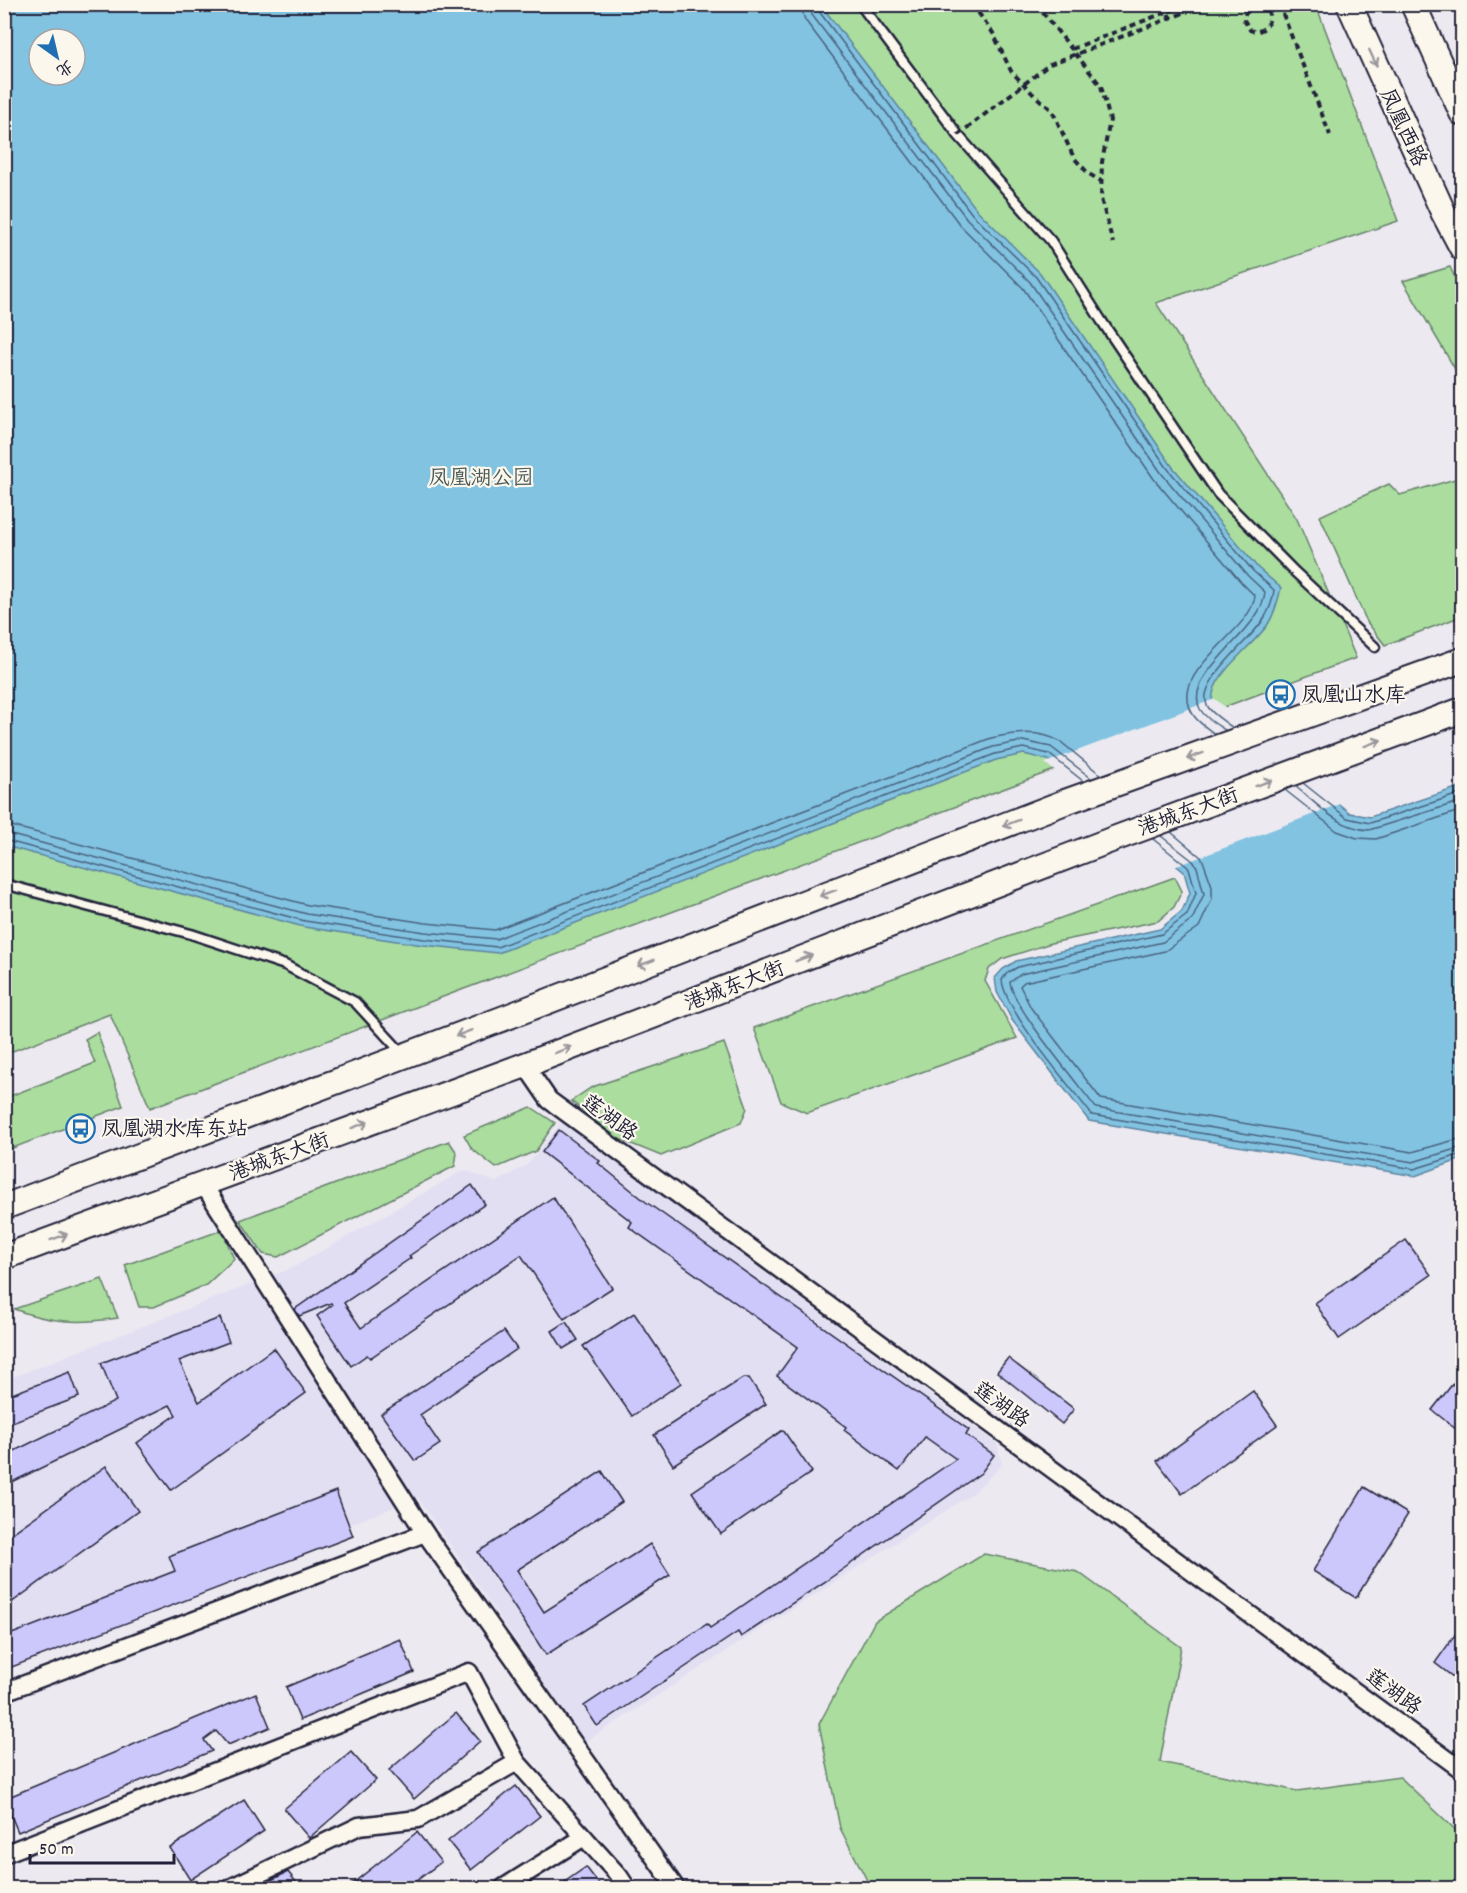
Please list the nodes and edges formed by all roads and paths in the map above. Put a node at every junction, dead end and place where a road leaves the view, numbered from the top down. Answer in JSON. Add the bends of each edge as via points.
{"nodes":[{"id":1,"x":860,"y":4,"type":"edge"},
{"id":2,"x":972,"y":4,"type":"edge"},
{"id":3,"x":1036,"y":4,"type":"edge"},
{"id":4,"x":1165,"y":4,"type":"edge"},
{"id":5,"x":1187,"y":4,"type":"edge"},
{"id":6,"x":1207,"y":4,"type":"edge"},
{"id":7,"x":1257,"y":4,"type":"edge"},
{"id":8,"x":1266,"y":4,"type":"edge"},
{"id":9,"x":1280,"y":4,"type":"edge"},
{"id":10,"x":1349,"y":4,"type":"edge"},
{"id":11,"x":1413,"y":4,"type":"edge"},
{"id":12,"x":1170,"y":18,"type":"junction"},
{"id":13,"x":1072,"y":49,"type":"junction"},
{"id":14,"x":1462,"y":114,"type":"edge"},
{"id":15,"x":958,"y":135,"type":"junction"},
{"id":16,"x":1330,"y":135,"type":"dead end"},
{"id":17,"x":1101,"y":181,"type":"junction"},
{"id":18,"x":1113,"y":243,"type":"dead end"},
{"id":19,"x":1462,"y":248,"type":"edge"},
{"id":20,"x":1375,"y":647,"type":"dead end"},
{"id":21,"x":1462,"y":660,"type":"edge"},
{"id":22,"x":1462,"y":710,"type":"edge"},
{"id":23,"x":4,"y":884,"type":"edge"},
{"id":24,"x":405,"y":1056,"type":"junction"},
{"id":25,"x":525,"y":1065,"type":"junction"},
{"id":26,"x":203,"y":1184,"type":"junction"},
{"id":27,"x":4,"y":1207,"type":"edge"},
{"id":28,"x":4,"y":1257,"type":"edge"},
{"id":29,"x":425,"y":1533,"type":"junction"},
{"id":30,"x":4,"y":1692,"type":"edge"},
{"id":31,"x":517,"y":1762,"type":"junction"},
{"id":32,"x":1462,"y":1770,"type":"edge"},
{"id":33,"x":584,"y":1837,"type":"junction"},
{"id":34,"x":4,"y":1854,"type":"edge"},
{"id":35,"x":230,"y":1888,"type":"edge"},
{"id":36,"x":503,"y":1888,"type":"edge"},
{"id":37,"x":627,"y":1888,"type":"edge"},
{"id":38,"x":676,"y":1888,"type":"edge"}],
"edges":[{"from":1,"to":15,"type":"lane"},
{"from":2,"to":17,"type":"path","via":[[993,33],[1011,71],[1052,110],[1074,158]]},
{"from":3,"to":13,"type":"path"},
{"from":4,"to":12,"type":"path","bridge":true},
{"from":5,"to":13,"type":"path"},
{"from":6,"to":12,"type":"path","bridge":true},
{"from":7,"to":8,"type":"path","via":[[1245,14],[1244,20],[1256,32],[1271,17]]},
{"from":9,"to":16,"type":"path"},
{"from":10,"to":19,"type":"main road","name":"凤凰西路","one_way":true},
{"from":11,"to":14,"type":"main road"},
{"from":12,"to":15,"type":"path","bridge":true,"via":[[1050,64]]},
{"from":13,"to":17,"type":"path","via":[[1101,86],[1110,120]]},
{"from":15,"to":20,"type":"lane","via":[[1051,241],[1218,494]]},
{"from":17,"to":18,"type":"path","via":[[1101,199]]},
{"from":21,"to":24,"type":"main road","one_way":true,"via":[[1065,802]]},
{"from":25,"to":22,"type":"main road","name":"港城东大街","one_way":true},
{"from":23,"to":24,"type":"lane","via":[[191,934],[285,965],[355,1002]]},
{"from":24,"to":27,"type":"main road"},
{"from":26,"to":25,"type":"main road","name":"港城东大街","one_way":true},
{"from":25,"to":32,"type":"street","name":"莲湖路","via":[[549,1100]]},
{"from":28,"to":26,"type":"main road","name":"港城东大街","one_way":true},
{"from":26,"to":29,"type":"street"},
{"from":29,"to":30,"type":"street"},
{"from":29,"to":38,"type":"street"},
{"from":31,"to":33,"type":"street"},
{"from":31,"to":34,"type":"street","via":[[469,1672]]},
{"from":31,"to":35,"type":"street","via":[[418,1819],[359,1826]]},
{"from":33,"to":36,"type":"street"},
{"from":33,"to":37,"type":"street"}]}
